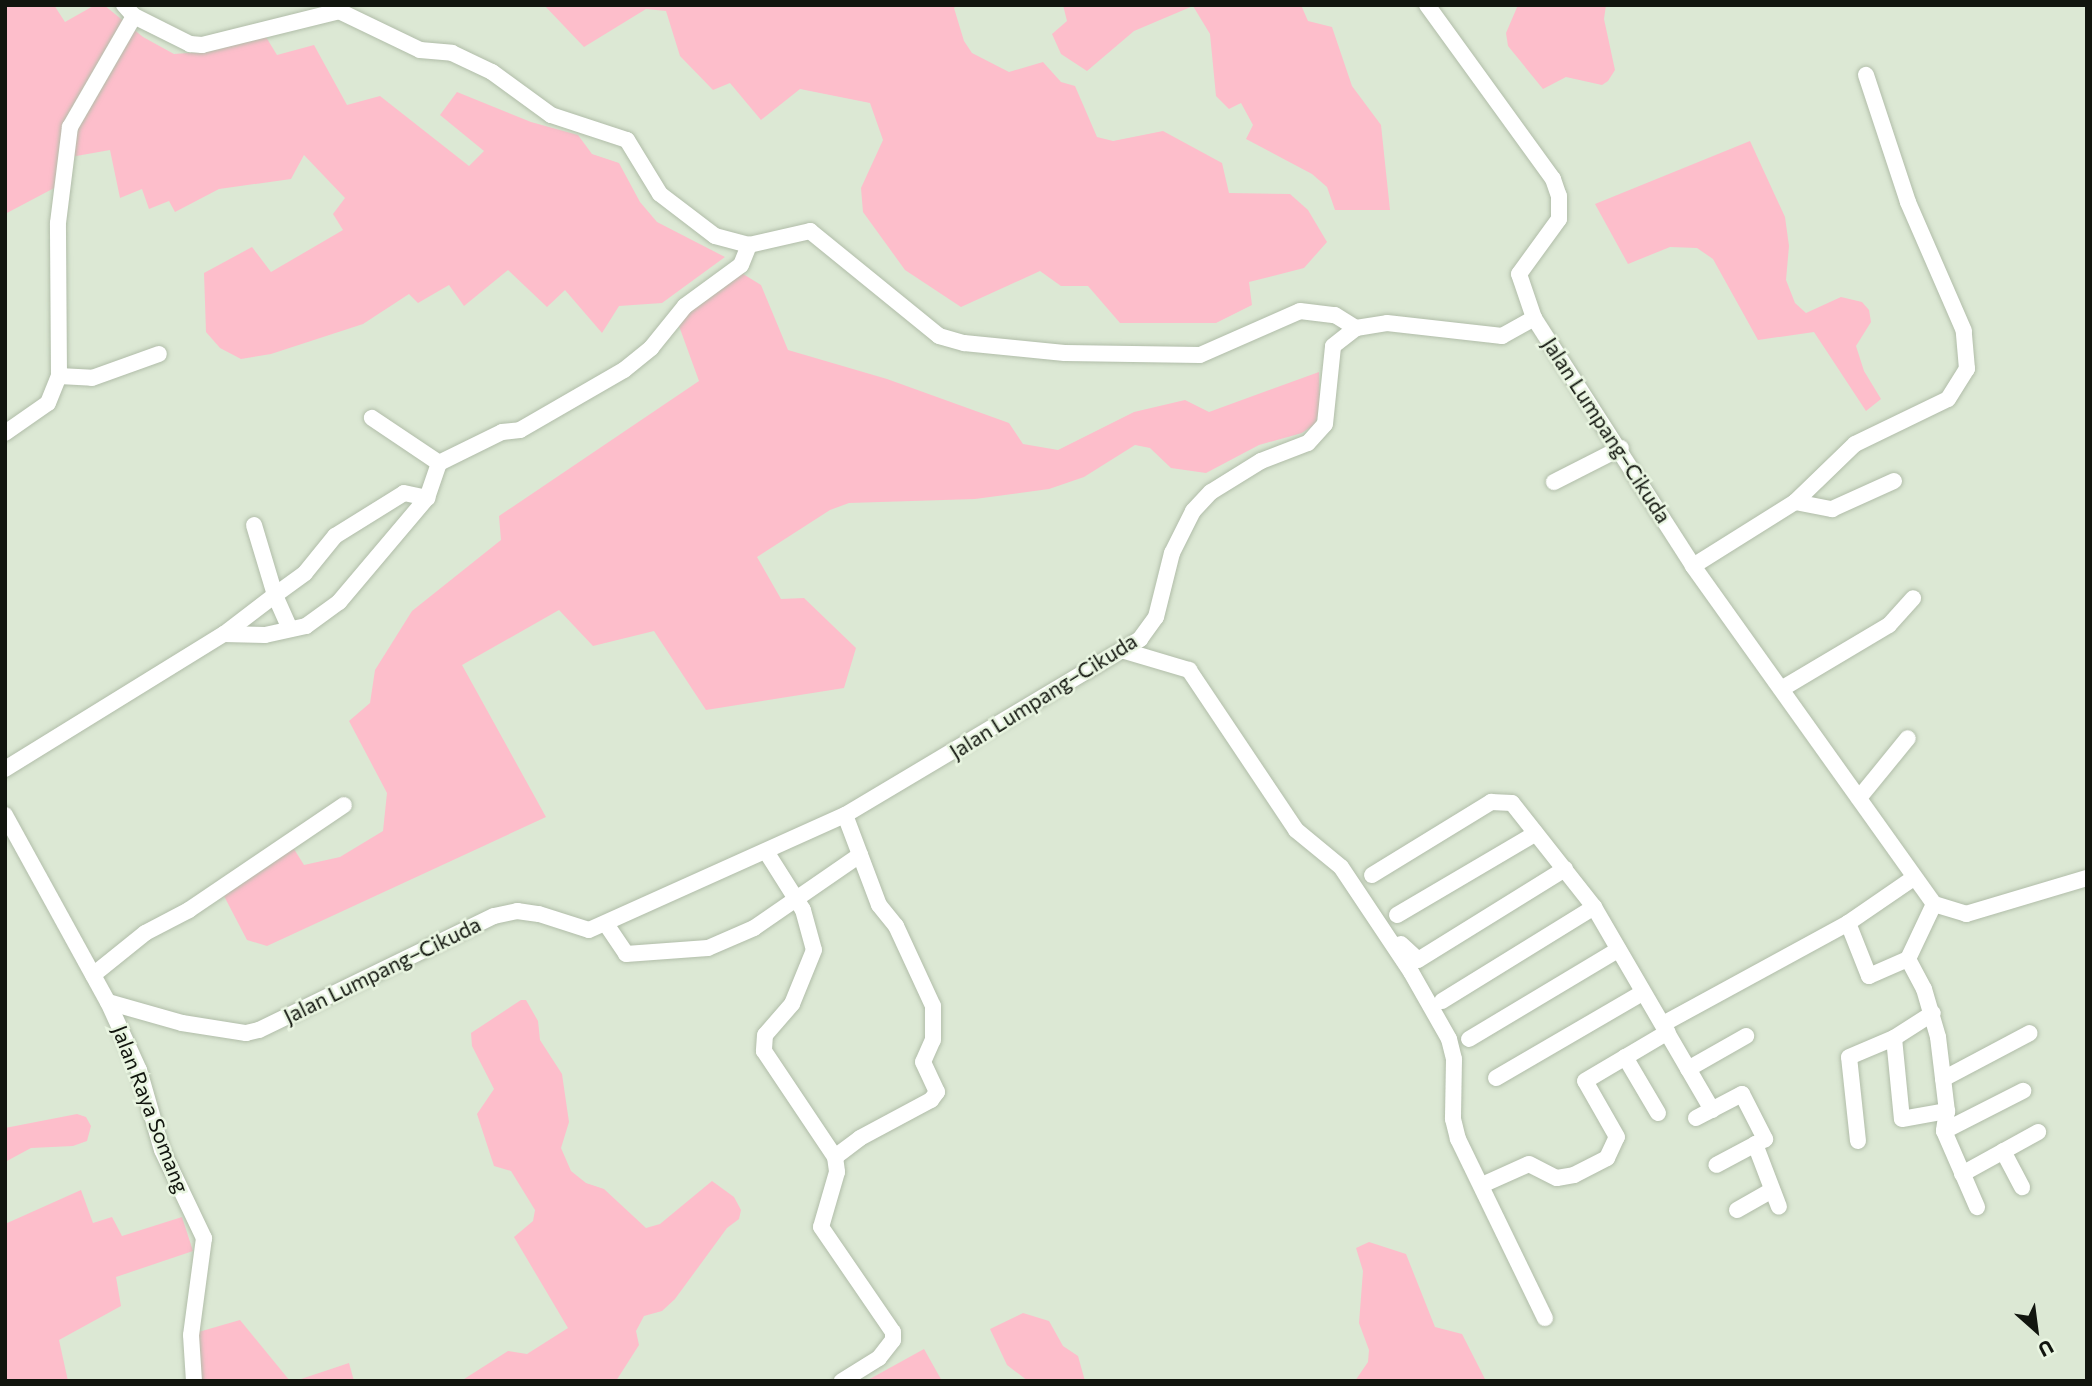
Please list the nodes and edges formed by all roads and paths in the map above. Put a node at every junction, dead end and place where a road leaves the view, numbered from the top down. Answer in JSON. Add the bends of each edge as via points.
{"nodes":[{"id":1,"x":1427,"y":5,"type":"edge"},
{"id":2,"x":129,"y":10,"type":"edge"},
{"id":3,"x":1866,"y":75,"type":"dead end"},
{"id":4,"x":749,"y":245,"type":"junction"},
{"id":5,"x":1534,"y":318,"type":"junction"},
{"id":6,"x":1356,"y":328,"type":"junction"},
{"id":7,"x":159,"y":354,"type":"dead end"},
{"id":8,"x":60,"y":376,"type":"junction"},
{"id":9,"x":372,"y":418,"type":"dead end"},
{"id":10,"x":5,"y":433,"type":"edge"},
{"id":11,"x":1621,"y":448,"type":"junction"},
{"id":12,"x":439,"y":463,"type":"junction"},
{"id":13,"x":1894,"y":481,"type":"dead end"},
{"id":14,"x":1554,"y":482,"type":"dead end"},
{"id":15,"x":427,"y":498,"type":"junction"},
{"id":16,"x":1795,"y":502,"type":"junction"},
{"id":17,"x":254,"y":525,"type":"dead end"},
{"id":18,"x":1693,"y":566,"type":"junction"},
{"id":19,"x":275,"y":595,"type":"junction"},
{"id":20,"x":1913,"y":598,"type":"dead end"},
{"id":21,"x":290,"y":629,"type":"junction"},
{"id":22,"x":224,"y":634,"type":"junction"},
{"id":23,"x":1125,"y":651,"type":"junction"},
{"id":24,"x":1783,"y":688,"type":"junction"},
{"id":25,"x":1908,"y":738,"type":"dead end"},
{"id":26,"x":5,"y":769,"type":"edge"},
{"id":27,"x":1859,"y":798,"type":"junction"},
{"id":28,"x":344,"y":805,"type":"dead end"},
{"id":29,"x":5,"y":815,"type":"edge"},
{"id":30,"x":845,"y":815,"type":"junction"},
{"id":31,"x":1536,"y":833,"type":"junction"},
{"id":32,"x":767,"y":853,"type":"junction"},
{"id":33,"x":860,"y":855,"type":"junction"},
{"id":34,"x":1566,"y":869,"type":"junction"},
{"id":35,"x":1346,"y":874,"type":"junction"},
{"id":36,"x":1372,"y":875,"type":"dead end"},
{"id":37,"x":2087,"y":878,"type":"edge"},
{"id":38,"x":1912,"y":879,"type":"junction"},
{"id":39,"x":795,"y":900,"type":"junction"},
{"id":40,"x":1934,"y":904,"type":"junction"},
{"id":41,"x":1594,"y":907,"type":"junction"},
{"id":42,"x":1397,"y":915,"type":"dead end"},
{"id":43,"x":607,"y":923,"type":"junction"},
{"id":44,"x":1848,"y":923,"type":"junction"},
{"id":45,"x":1618,"y":950,"type":"junction"},
{"id":46,"x":1908,"y":959,"type":"junction"},
{"id":47,"x":93,"y":975,"type":"junction"},
{"id":48,"x":1642,"y":993,"type":"junction"},
{"id":49,"x":1442,"y":1001,"type":"dead end"},
{"id":50,"x":108,"y":1002,"type":"junction"},
{"id":51,"x":1933,"y":1013,"type":"junction"},
{"id":52,"x":1665,"y":1028,"type":"junction"},
{"id":53,"x":2030,"y":1033,"type":"dead end"},
{"id":54,"x":1746,"y":1036,"type":"dead end"},
{"id":55,"x":1469,"y":1038,"type":"dead end"},
{"id":56,"x":1894,"y":1038,"type":"junction"},
{"id":57,"x":1625,"y":1057,"type":"junction"},
{"id":58,"x":1688,"y":1069,"type":"junction"},
{"id":59,"x":1496,"y":1078,"type":"dead end"},
{"id":60,"x":1944,"y":1079,"type":"junction"},
{"id":61,"x":2023,"y":1091,"type":"dead end"},
{"id":62,"x":1712,"y":1110,"type":"junction"},
{"id":63,"x":1947,"y":1111,"type":"junction"},
{"id":64,"x":1658,"y":1114,"type":"dead end"},
{"id":65,"x":1696,"y":1118,"type":"dead end"},
{"id":66,"x":1944,"y":1131,"type":"junction"},
{"id":67,"x":2038,"y":1132,"type":"dead end"},
{"id":68,"x":1858,"y":1141,"type":"dead end"},
{"id":69,"x":1755,"y":1144,"type":"junction"},
{"id":70,"x":2003,"y":1151,"type":"junction"},
{"id":71,"x":835,"y":1157,"type":"junction"},
{"id":72,"x":1716,"y":1165,"type":"dead end"},
{"id":73,"x":1962,"y":1174,"type":"junction"},
{"id":74,"x":1482,"y":1185,"type":"junction"},
{"id":75,"x":2022,"y":1187,"type":"dead end"},
{"id":76,"x":1772,"y":1190,"type":"junction"},
{"id":77,"x":1779,"y":1207,"type":"dead end"},
{"id":78,"x":1977,"y":1207,"type":"dead end"},
{"id":79,"x":1737,"y":1210,"type":"dead end"},
{"id":80,"x":1545,"y":1318,"type":"dead end"},
{"id":81,"x":194,"y":1381,"type":"edge"},
{"id":82,"x":842,"y":1381,"type":"edge"}],
"edges":[{"from":1,"to":5,"type":"street","via":[[1556,187],[1559,219],[1518,274]]},
{"from":2,"to":4,"type":"street","via":[[179,40],[202,45],[328,11],[349,14],[420,50],[452,53],[492,72],[551,115],[627,140],[668,202],[715,236]]},
{"from":2,"to":8,"type":"street","via":[[70,127],[58,223]]},
{"from":3,"to":16,"type":"street","via":[[1908,202],[1964,331],[1967,369],[1948,400],[1855,444]]},
{"from":4,"to":6,"type":"street","via":[[810,231],[939,336],[964,343],[1065,353],[1200,355],[1300,311],[1335,315]]},
{"from":4,"to":12,"type":"street","via":[[741,265],[685,306],[652,348],[624,370],[514,433],[502,432]]},
{"from":5,"to":6,"type":"street","name":"Jalan Lumpang–Cikuda","via":[[1502,336],[1387,323]]},
{"from":5,"to":11,"type":"street","name":"Jalan Lumpang–Cikuda"},
{"from":6,"to":23,"type":"street","name":"Jalan Lumpang–Cikuda","via":[[1333,346],[1325,424],[1308,443],[1261,461],[1211,492],[1193,510],[1172,553],[1156,617]]},
{"from":7,"to":8,"type":"street","via":[[92,378]]},
{"from":8,"to":10,"type":"street","via":[[41,411]]},
{"from":9,"to":12,"type":"street"},
{"from":11,"to":14,"type":"street"},
{"from":11,"to":18,"type":"street","name":"Jalan Lumpang–Cikuda"},
{"from":12,"to":15,"type":"street"},
{"from":13,"to":16,"type":"street","via":[[1832,509]]},
{"from":15,"to":19,"type":"street","via":[[404,493],[361,517],[335,536],[305,573]]},
{"from":15,"to":21,"type":"street","via":[[339,602],[320,619]]},
{"from":16,"to":18,"type":"street"},
{"from":17,"to":19,"type":"street"},
{"from":18,"to":24,"type":"street","name":"Jalan Lumpang–Cikuda"},
{"from":19,"to":21,"type":"street"},
{"from":19,"to":22,"type":"street"},
{"from":20,"to":24,"type":"street","via":[[1889,625]]},
{"from":21,"to":22,"type":"street","via":[[265,635]]},
{"from":22,"to":26,"type":"street"},
{"from":23,"to":30,"type":"street","name":"Jalan Lumpang–Cikuda","via":[[1045,693]]},
{"from":23,"to":35,"type":"street","via":[[1189,670],[1296,830]]},
{"from":24,"to":27,"type":"street","name":"Jalan Lumpang–Cikuda"},
{"from":25,"to":27,"type":"street"},
{"from":27,"to":38,"type":"street","name":"Jalan Lumpang–Cikuda"},
{"from":28,"to":47,"type":"street","via":[[189,910],[145,933]]},
{"from":29,"to":47,"type":"street"},
{"from":30,"to":32,"type":"street","name":"Jalan Lumpang–Cikuda"},
{"from":30,"to":33,"type":"street"},
{"from":31,"to":34,"type":"street"},
{"from":31,"to":36,"type":"street","via":[[1512,803],[1492,803]]},
{"from":31,"to":42,"type":"street"},
{"from":32,"to":39,"type":"street"},
{"from":32,"to":43,"type":"street","name":"Jalan Lumpang–Cikuda"},
{"from":33,"to":39,"type":"street"},
{"from":33,"to":71,"type":"street","via":[[879,905],[896,926],[933,1006],[933,1040],[923,1062],[937,1092],[931,1100],[860,1138]]},
{"from":34,"to":35,"type":"street","via":[[1418,960],[1404,949],[1360,881]]},
{"from":34,"to":41,"type":"street"},
{"from":35,"to":74,"type":"street","via":[[1449,1039],[1454,1059],[1453,1119]]},
{"from":37,"to":40,"type":"street","via":[[1966,914]]},
{"from":38,"to":40,"type":"street","name":"Jalan Lumpang–Cikuda"},
{"from":38,"to":44,"type":"street"},
{"from":39,"to":43,"type":"street","via":[[754,928],[708,948],[626,954]]},
{"from":39,"to":71,"type":"street","via":[[813,935],[814,950],[792,1004],[765,1035],[764,1051]]},
{"from":40,"to":46,"type":"street"},
{"from":41,"to":45,"type":"street"},
{"from":41,"to":49,"type":"street"},
{"from":43,"to":50,"type":"street","name":"Jalan Lumpang–Cikuda","via":[[589,930],[538,914],[517,911],[494,916],[246,1033],[182,1024]]},
{"from":44,"to":46,"type":"street","via":[[1869,976]]},
{"from":44,"to":52,"type":"street"},
{"from":45,"to":48,"type":"street"},
{"from":45,"to":55,"type":"street"},
{"from":46,"to":51,"type":"street"},
{"from":47,"to":50,"type":"street"},
{"from":48,"to":52,"type":"street"},
{"from":48,"to":59,"type":"street"},
{"from":50,"to":81,"type":"street","name":"Jalan Raya Somang","via":[[139,1070],[162,1150],[204,1238],[191,1335]]},
{"from":51,"to":56,"type":"street"},
{"from":51,"to":60,"type":"street"},
{"from":52,"to":57,"type":"street"},
{"from":52,"to":58,"type":"street"},
{"from":53,"to":60,"type":"street"},
{"from":54,"to":58,"type":"street"},
{"from":56,"to":63,"type":"street","via":[[1902,1119]]},
{"from":56,"to":68,"type":"street","via":[[1849,1057]]},
{"from":57,"to":64,"type":"street"},
{"from":57,"to":74,"type":"street","via":[[1585,1081],[1617,1137],[1607,1157],[1574,1175],[1557,1178],[1529,1164]]},
{"from":58,"to":62,"type":"street"},
{"from":60,"to":63,"type":"street"},
{"from":61,"to":66,"type":"street"},
{"from":62,"to":65,"type":"street"},
{"from":62,"to":69,"type":"street","via":[[1742,1094],[1765,1139]]},
{"from":63,"to":66,"type":"street"},
{"from":66,"to":73,"type":"street"},
{"from":67,"to":70,"type":"street"},
{"from":69,"to":72,"type":"street"},
{"from":69,"to":76,"type":"street"},
{"from":70,"to":73,"type":"street"},
{"from":70,"to":75,"type":"street"},
{"from":71,"to":82,"type":"street","via":[[837,1172],[821,1227],[893,1332],[893,1340],[879,1359]]},
{"from":73,"to":78,"type":"street"},
{"from":74,"to":80,"type":"street"},
{"from":76,"to":77,"type":"street"},
{"from":76,"to":79,"type":"street"}]}
